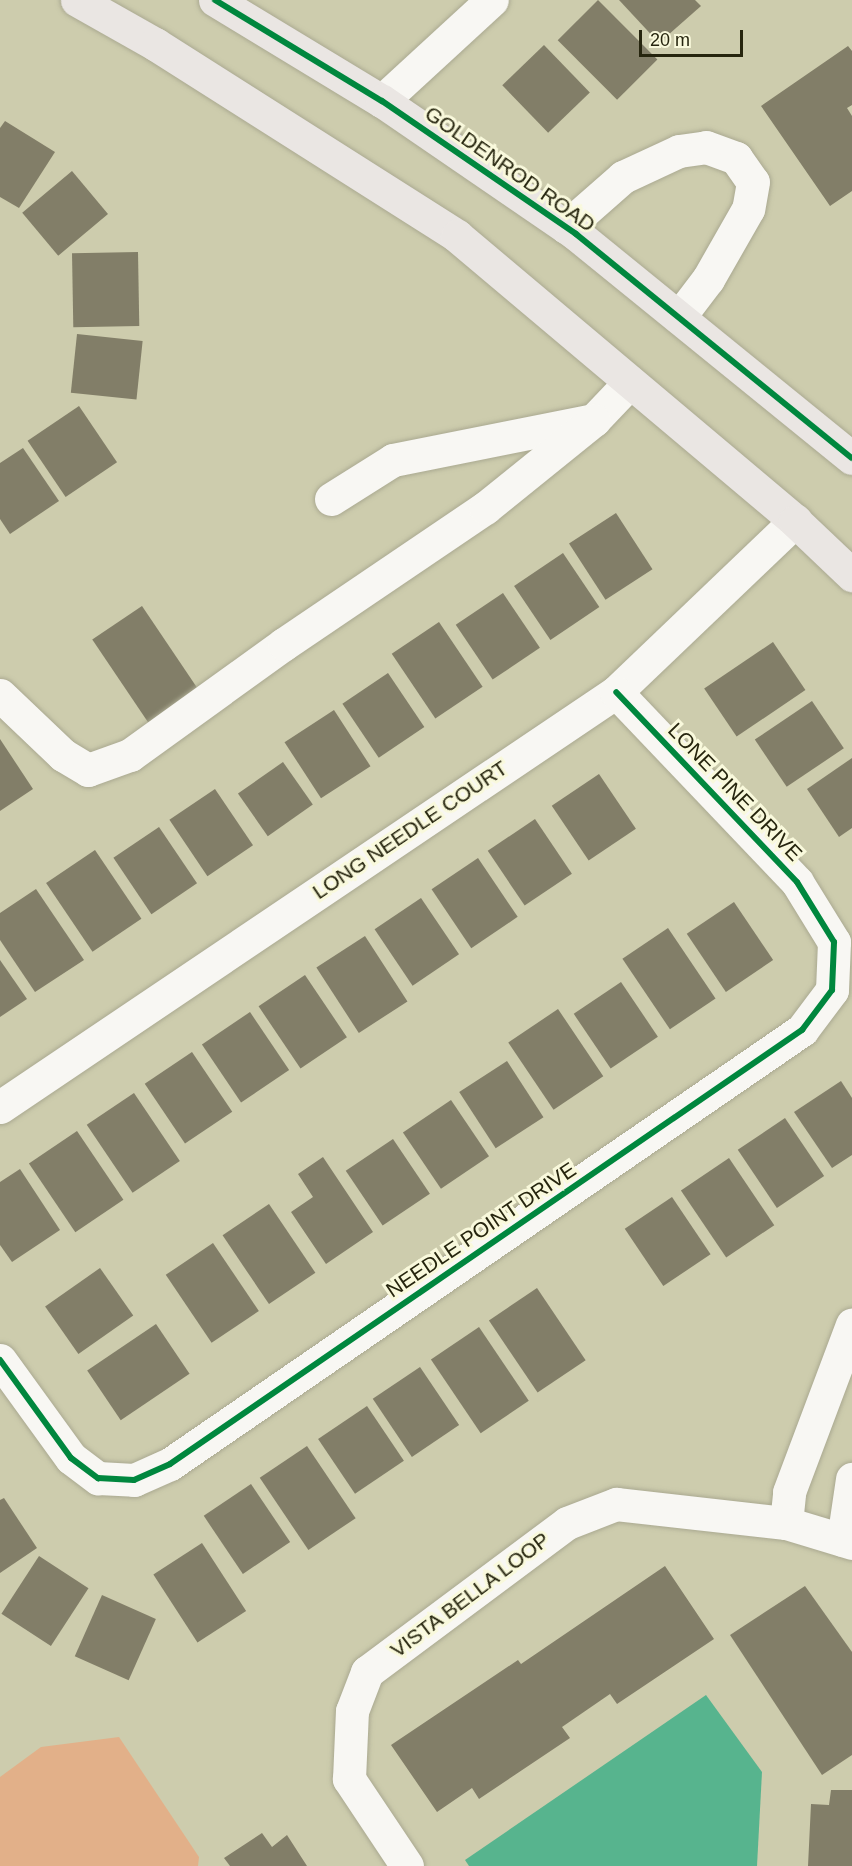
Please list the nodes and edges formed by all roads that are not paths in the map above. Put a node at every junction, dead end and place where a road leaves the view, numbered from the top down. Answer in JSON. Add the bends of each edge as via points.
{"nodes":[{"id":1,"x":77,"y":0,"type":"edge"},
{"id":2,"x":215,"y":0,"type":"edge"},
{"id":3,"x":492,"y":0,"type":"edge"},
{"id":4,"x":382,"y":101,"type":"junction"},
{"id":5,"x":566,"y":227,"type":"junction"},
{"id":6,"x":679,"y":317,"type":"junction"},
{"id":7,"x":630,"y":382,"type":"junction"},
{"id":8,"x":594,"y":420,"type":"junction"},
{"id":9,"x":852,"y":458,"type":"edge"},
{"id":10,"x":331,"y":499,"type":"dead end"},
{"id":11,"x":795,"y":521,"type":"junction"},
{"id":12,"x":852,"y":575,"type":"edge"},
{"id":13,"x":616,"y":692,"type":"junction"},
{"id":14,"x":0,"y":695,"type":"edge"},
{"id":15,"x":832,"y":990,"type":"joint"},
{"id":16,"x":0,"y":1107,"type":"edge"},
{"id":17,"x":852,"y":1324,"type":"edge"},
{"id":18,"x":0,"y":1360,"type":"edge"},
{"id":19,"x":852,"y":1479,"type":"edge"},
{"id":20,"x":786,"y":1523,"type":"junction"},
{"id":21,"x":848,"y":1541,"type":"edge"},
{"id":22,"x":407,"y":1866,"type":"edge"}],
"edges":[{"from":1,"to":7,"type":"main road","via":[[155,44],[457,236]]},
{"from":2,"to":4,"type":"main road","name":"GOLDENROD ROAD"},
{"from":3,"to":4,"type":"street"},
{"from":4,"to":5,"type":"main road","name":"GOLDENROD ROAD"},
{"from":5,"to":6,"type":"main road","name":"GOLDENROD ROAD"},
{"from":5,"to":6,"type":"street","via":[[623,177],[669,155],[706,147],[736,158],[753,182],[748,209],[708,279]]},
{"from":6,"to":9,"type":"main road","name":"GOLDENROD ROAD"},
{"from":7,"to":8,"type":"street"},
{"from":7,"to":11,"type":"main road"},
{"from":8,"to":10,"type":"street","via":[[393,460]]},
{"from":8,"to":14,"type":"street","via":[[485,508],[284,644],[130,755],[88,770],[63,755]]},
{"from":11,"to":12,"type":"main road"},
{"from":11,"to":13,"type":"street","name":"LONG NEEDLE COURT"},
{"from":13,"to":15,"type":"street","name":"LONE PINE DRIVE","via":[[797,882],[834,942]]},
{"from":13,"to":16,"type":"street","name":"LONG NEEDLE COURT"},
{"from":15,"to":18,"type":"street","name":"NEEDLE POINT DRIVE","via":[[802,1030],[170,1464],[134,1480],[98,1478],[71,1458]]},
{"from":17,"to":20,"type":"street","via":[[789,1492]]},
{"from":19,"to":21,"type":"street","name":"VISTA BELLA LOOP"},
{"from":20,"to":21,"type":"street","name":"VISTA BELLA LOOP"},
{"from":20,"to":22,"type":"street","name":"VISTA BELLA LOOP","via":[[616,1504],[567,1523],[367,1672],[352,1711],[349,1779]]}]}
